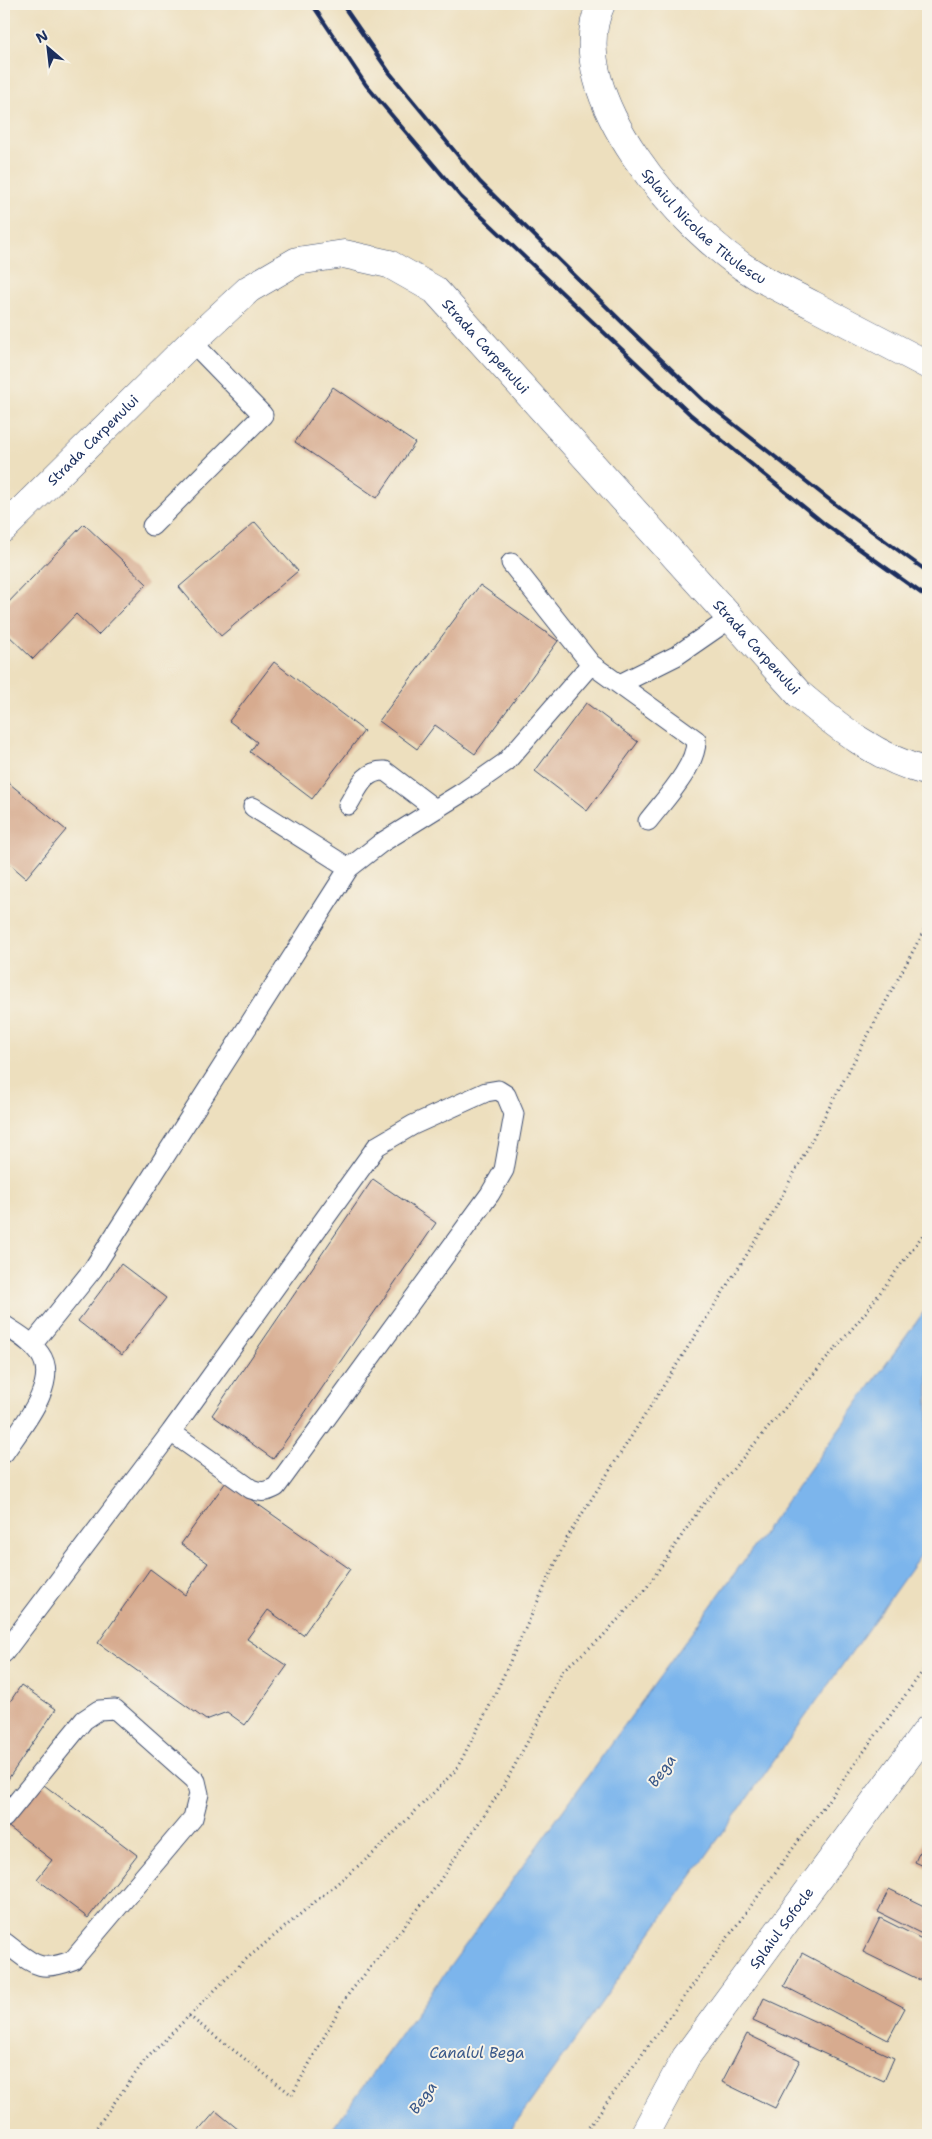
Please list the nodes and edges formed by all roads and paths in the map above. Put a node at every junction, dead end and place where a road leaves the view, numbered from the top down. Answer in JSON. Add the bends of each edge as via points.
{"nodes":[{"id":1,"x":601,"y":4,"type":"edge"},
{"id":2,"x":192,"y":342,"type":"junction"},
{"id":3,"x":928,"y":364,"type":"edge"},
{"id":4,"x":152,"y":526,"type":"dead end"},
{"id":5,"x":4,"y":528,"type":"edge"},
{"id":6,"x":511,"y":564,"type":"dead end"},
{"id":7,"x":730,"y":618,"type":"junction"},
{"id":8,"x":592,"y":664,"type":"junction"},
{"id":9,"x":620,"y":684,"type":"junction"},
{"id":10,"x":928,"y":772,"type":"edge"},
{"id":11,"x":348,"y":805,"type":"dead end"},
{"id":12,"x":253,"y":807,"type":"dead end"},
{"id":13,"x":435,"y":809,"type":"junction"},
{"id":14,"x":648,"y":821,"type":"dead end"},
{"id":15,"x":350,"y":868,"type":"junction"},
{"id":16,"x":928,"y":923,"type":"edge"},
{"id":17,"x":928,"y":1228,"type":"edge"},
{"id":18,"x":4,"y":1325,"type":"edge"},
{"id":19,"x":32,"y":1345,"type":"junction"},
{"id":20,"x":171,"y":1432,"type":"junction"},
{"id":21,"x":4,"y":1453,"type":"edge"},
{"id":22,"x":4,"y":1652,"type":"edge"},
{"id":23,"x":928,"y":1664,"type":"edge"},
{"id":24,"x":928,"y":1729,"type":"edge"},
{"id":25,"x":4,"y":1818,"type":"edge"},
{"id":26,"x":4,"y":1942,"type":"edge"},
{"id":27,"x":189,"y":2016,"type":"junction"},
{"id":28,"x":91,"y":2135,"type":"edge"},
{"id":29,"x":582,"y":2135,"type":"edge"},
{"id":30,"x":644,"y":2135,"type":"edge"}],
"edges":[{"from":1,"to":3,"type":"street","name":"Splaiul Nicolae Titulescu","via":[[596,13],[592,39],[593,66],[602,96],[622,135],[648,174],[698,230],[755,275]]},
{"from":2,"to":4,"type":"lane","via":[[263,415]]},
{"from":2,"to":5,"type":"street","name":"Strada Carpenului"},
{"from":2,"to":7,"type":"street","name":"Strada Carpenului","via":[[249,289],[297,261],[344,254],[389,264],[434,290]]},
{"from":6,"to":8,"type":"lane"},
{"from":7,"to":9,"type":"lane","via":[[676,656]]},
{"from":7,"to":10,"type":"street","name":"Strada Carpenului","via":[[799,694],[849,735],[910,768]]},
{"from":8,"to":9,"type":"lane"},
{"from":8,"to":13,"type":"lane","via":[[506,762]]},
{"from":9,"to":14,"type":"lane","via":[[696,740],[691,762]]},
{"from":11,"to":13,"type":"lane","via":[[374,770],[385,771]]},
{"from":12,"to":15,"type":"lane"},
{"from":13,"to":15,"type":"lane","via":[[381,843]]},
{"from":15,"to":19,"type":"lane","via":[[93,1269]]},
{"from":16,"to":27,"type":"path","via":[[770,1218],[568,1536],[489,1707],[456,1770],[375,1852],[244,1961]]},
{"from":17,"to":27,"type":"path","via":[[862,1317],[701,1507],[645,1590],[601,1638],[562,1671],[503,1787],[432,1892],[346,1998],[292,2095]]},
{"from":18,"to":19,"type":"lane"},
{"from":19,"to":21,"type":"lane","via":[[42,1355],[45,1369],[42,1396]]},
{"from":20,"to":20,"type":"lane","via":[[377,1146],[486,1092],[498,1090],[506,1095],[514,1114],[504,1170],[490,1194],[276,1487],[268,1492],[251,1489]]},
{"from":20,"to":22,"type":"lane"},
{"from":23,"to":29,"type":"path"},
{"from":24,"to":30,"type":"street","name":"Splaiul Sofocle","via":[[686,2056]]},
{"from":25,"to":26,"type":"lane","via":[[84,1720],[99,1710],[115,1709],[196,1782],[199,1794],[193,1818],[73,1960],[56,1967],[38,1966]]},
{"from":27,"to":28,"type":"path","via":[[145,2060]]}]}
